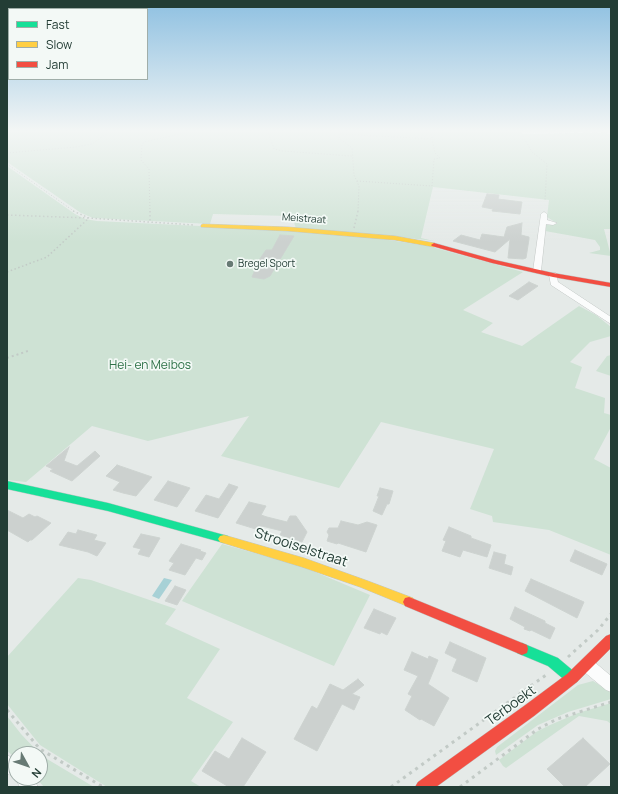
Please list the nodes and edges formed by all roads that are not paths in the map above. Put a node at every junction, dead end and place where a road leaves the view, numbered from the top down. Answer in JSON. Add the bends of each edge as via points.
{"nodes":[{"id":1,"x":553,"y":223,"type":"dead end"},
{"id":2,"x":204,"y":226,"type":"road end"},
{"id":3,"x":537,"y":271,"type":"junction"},
{"id":4,"x":553,"y":275,"type":"junction"},
{"id":5,"x":611,"y":285,"type":"edge"},
{"id":6,"x":611,"y":321,"type":"edge"},
{"id":7,"x":7,"y":486,"type":"edge"},
{"id":8,"x":611,"y":640,"type":"edge"},
{"id":9,"x":587,"y":665,"type":"junction"},
{"id":10,"x":572,"y":678,"type":"junction"},
{"id":11,"x":611,"y":685,"type":"edge"},
{"id":12,"x":423,"y":787,"type":"edge"}],
"edges":[{"from":1,"to":3,"type":"street","via":[[543,218]]},
{"from":2,"to":3,"type":"street","name":"Meistraat","via":[[395,238]]},
{"from":3,"to":4,"type":"street","name":"Meistraat"},
{"from":4,"to":5,"type":"street","name":"Meistraat"},
{"from":4,"to":6,"type":"street","via":[[554,283]]},
{"from":7,"to":10,"type":"street","name":"Strooiselstraat","via":[[131,513],[304,562],[553,662]]},
{"from":8,"to":9,"type":"street","name":"Terboekt"},
{"from":9,"to":10,"type":"street","name":"Terboekt"},
{"from":9,"to":11,"type":"street"},
{"from":10,"to":12,"type":"street","name":"Terboekt"}]}
